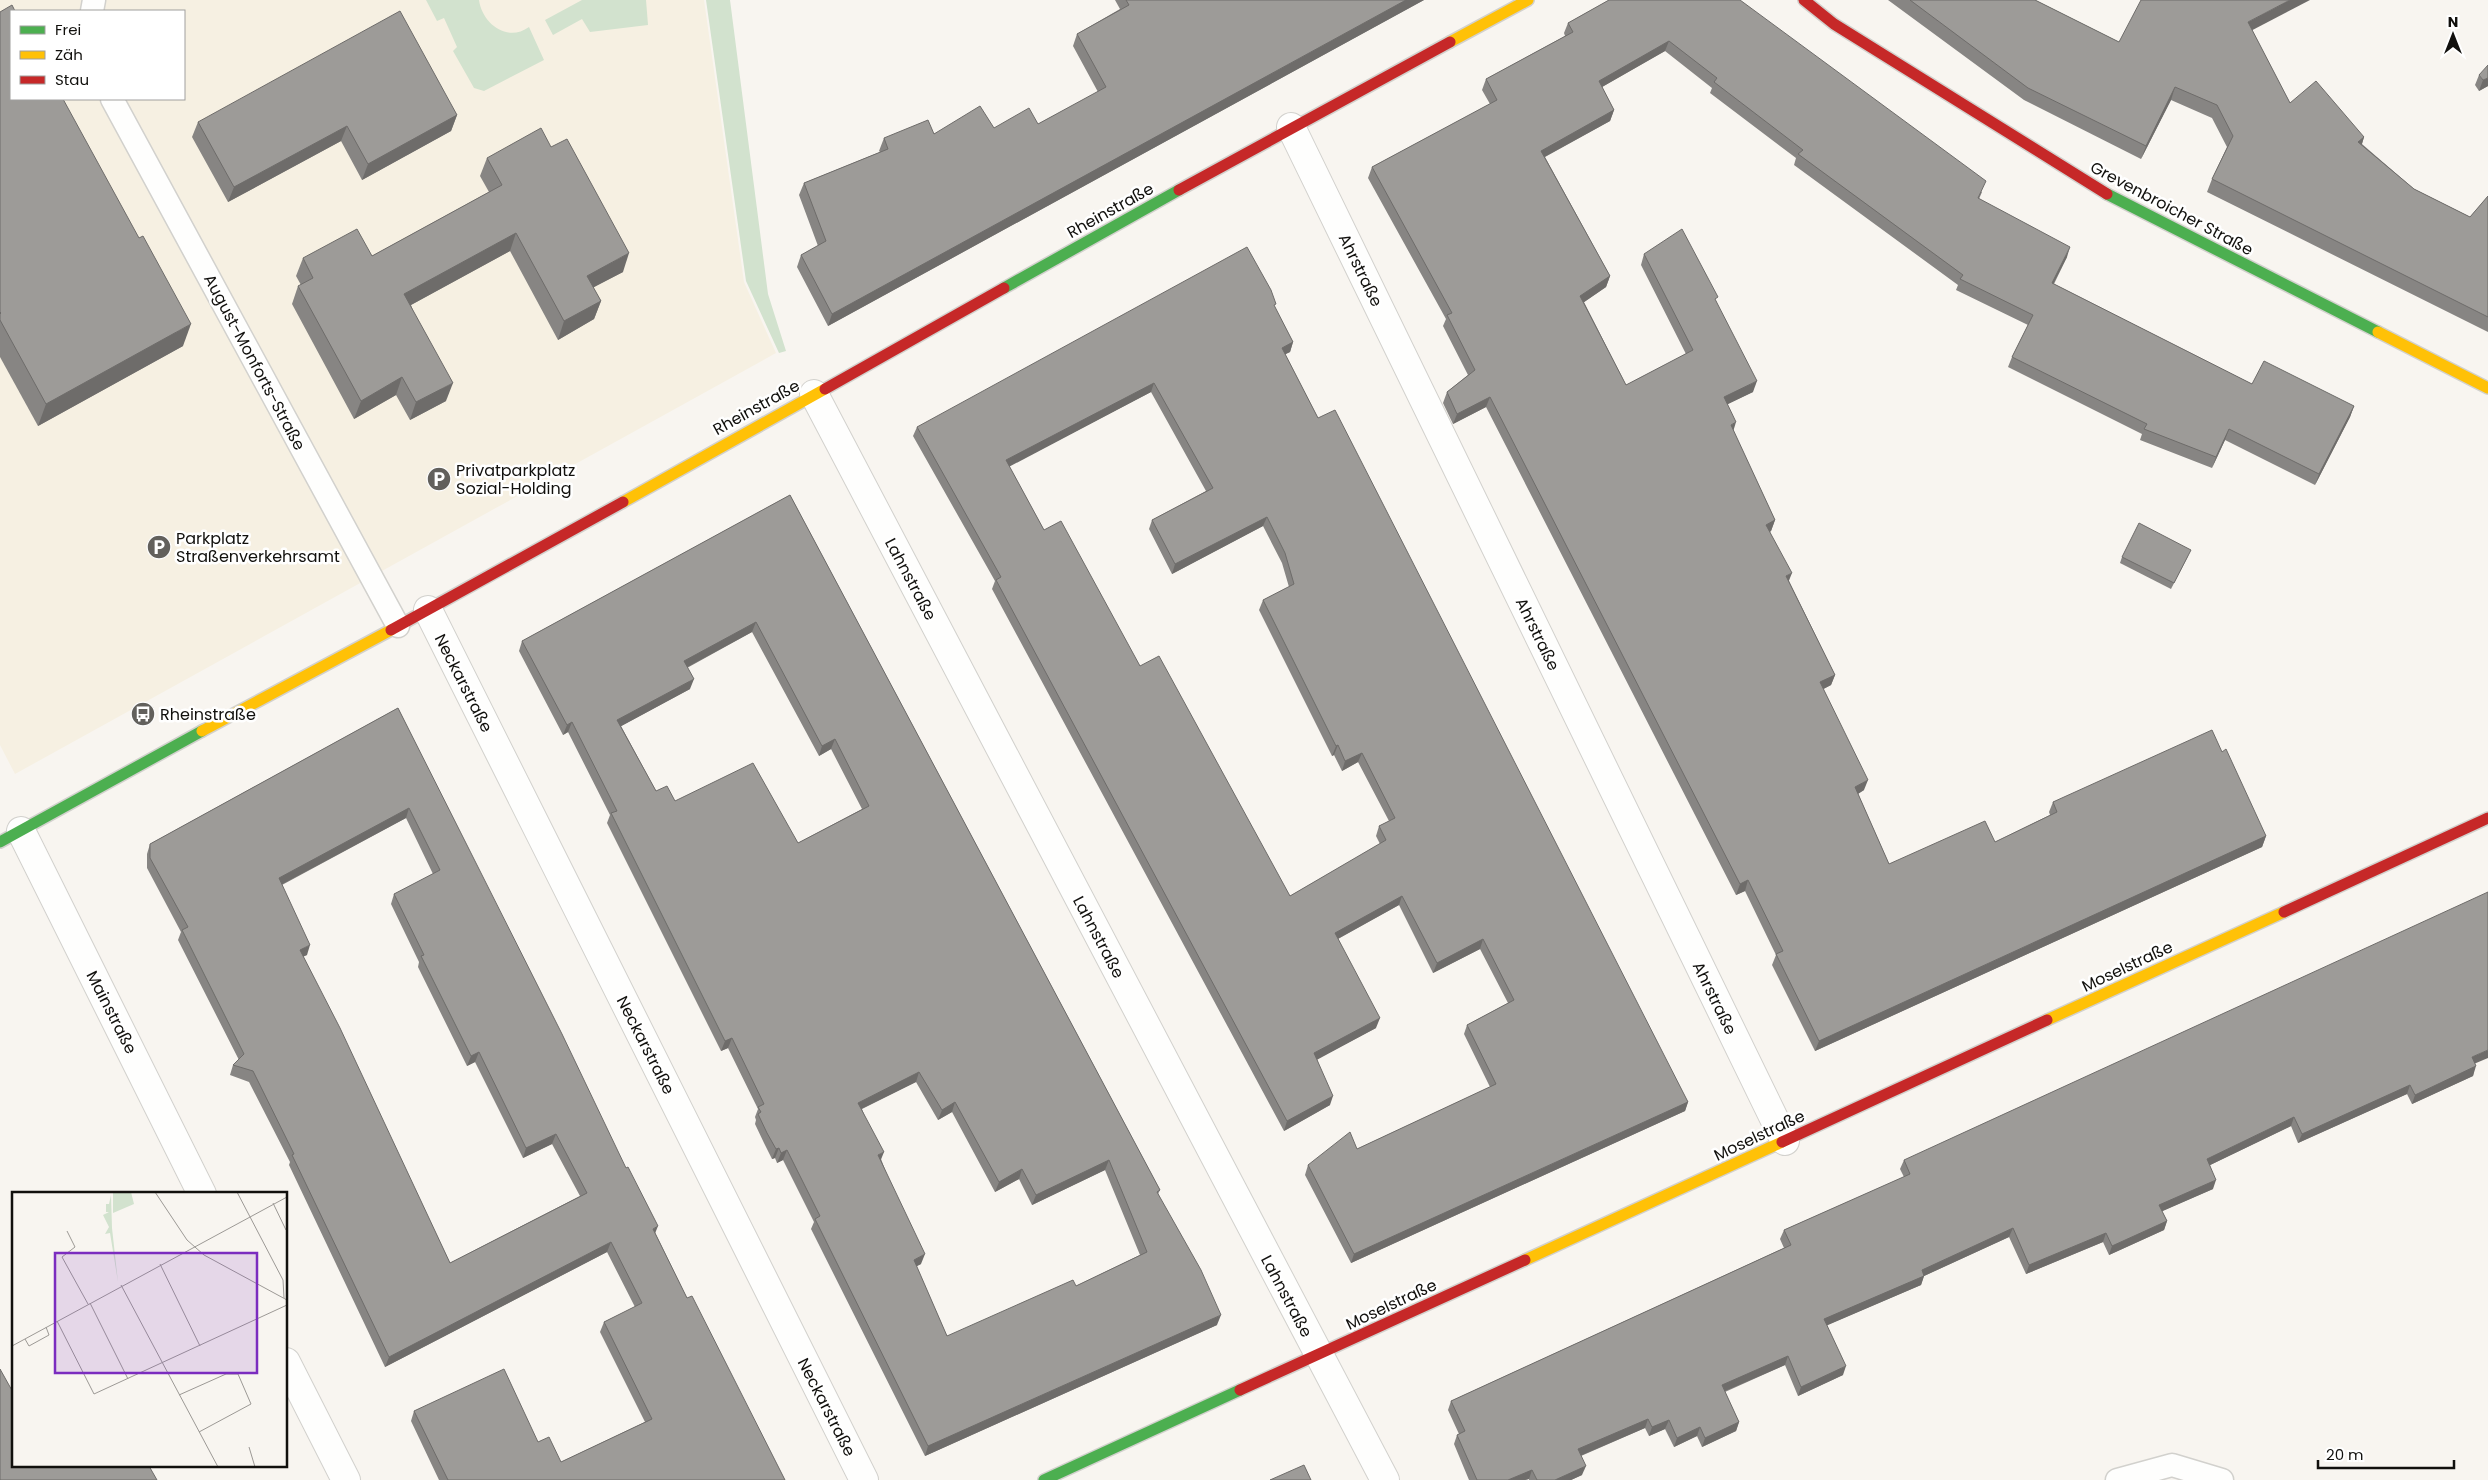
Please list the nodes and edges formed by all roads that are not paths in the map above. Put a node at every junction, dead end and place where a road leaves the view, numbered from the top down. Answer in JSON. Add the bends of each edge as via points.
{"nodes":[{"id":1,"x":1528,"y":0,"type":"edge"},
{"id":2,"x":1804,"y":0,"type":"edge"},
{"id":3,"x":113,"y":100,"type":"edge"},
{"id":4,"x":1292,"y":127,"type":"junction"},
{"id":5,"x":2488,"y":388,"type":"edge"},
{"id":6,"x":814,"y":394,"type":"junction"},
{"id":7,"x":428,"y":610,"type":"junction"},
{"id":8,"x":398,"y":626,"type":"junction"},
{"id":9,"x":2488,"y":818,"type":"edge"},
{"id":10,"x":10,"y":837,"type":"edge"},
{"id":11,"x":1785,"y":1141,"type":"junction"},
{"id":12,"x":201,"y":1192,"type":"edge"},
{"id":13,"x":1318,"y":1356,"type":"junction"},
{"id":14,"x":288,"y":1366,"type":"edge"},
{"id":15,"x":346,"y":1480,"type":"edge"},
{"id":16,"x":864,"y":1480,"type":"edge"},
{"id":17,"x":1044,"y":1480,"type":"edge"},
{"id":18,"x":1385,"y":1480,"type":"edge"},
{"id":19,"x":2117,"y":1480,"type":"edge"},
{"id":20,"x":2222,"y":1480,"type":"edge"}],
"edges":[{"from":1,"to":4,"type":"street","name":"Rheinstraße"},
{"from":2,"to":5,"type":"street","name":"Grevenbroicher Straße","via":[[1834,24],[2121,203]]},
{"from":3,"to":8,"type":"lane","name":"August-Monforts-Straße"},
{"from":4,"to":6,"type":"street","name":"Rheinstraße"},
{"from":4,"to":11,"type":"street","name":"Ahrstraße"},
{"from":6,"to":7,"type":"street","name":"Rheinstraße"},
{"from":6,"to":13,"type":"street","name":"Lahnstraße"},
{"from":7,"to":8,"type":"street","name":"Rheinstraße"},
{"from":7,"to":16,"type":"street","name":"Neckarstraße"},
{"from":8,"to":10,"type":"street","name":"Rheinstraße"},
{"from":9,"to":11,"type":"street","name":"Moselstraße"},
{"from":10,"to":12,"type":"street","name":"Mainstraße"},
{"from":11,"to":13,"type":"street","name":"Moselstraße"},
{"from":13,"to":17,"type":"street","name":"Moselstraße"},
{"from":13,"to":18,"type":"street","name":"Lahnstraße"},
{"from":14,"to":15,"type":"street"},
{"from":19,"to":20,"type":"lane","via":[[2172,1465]]}]}
